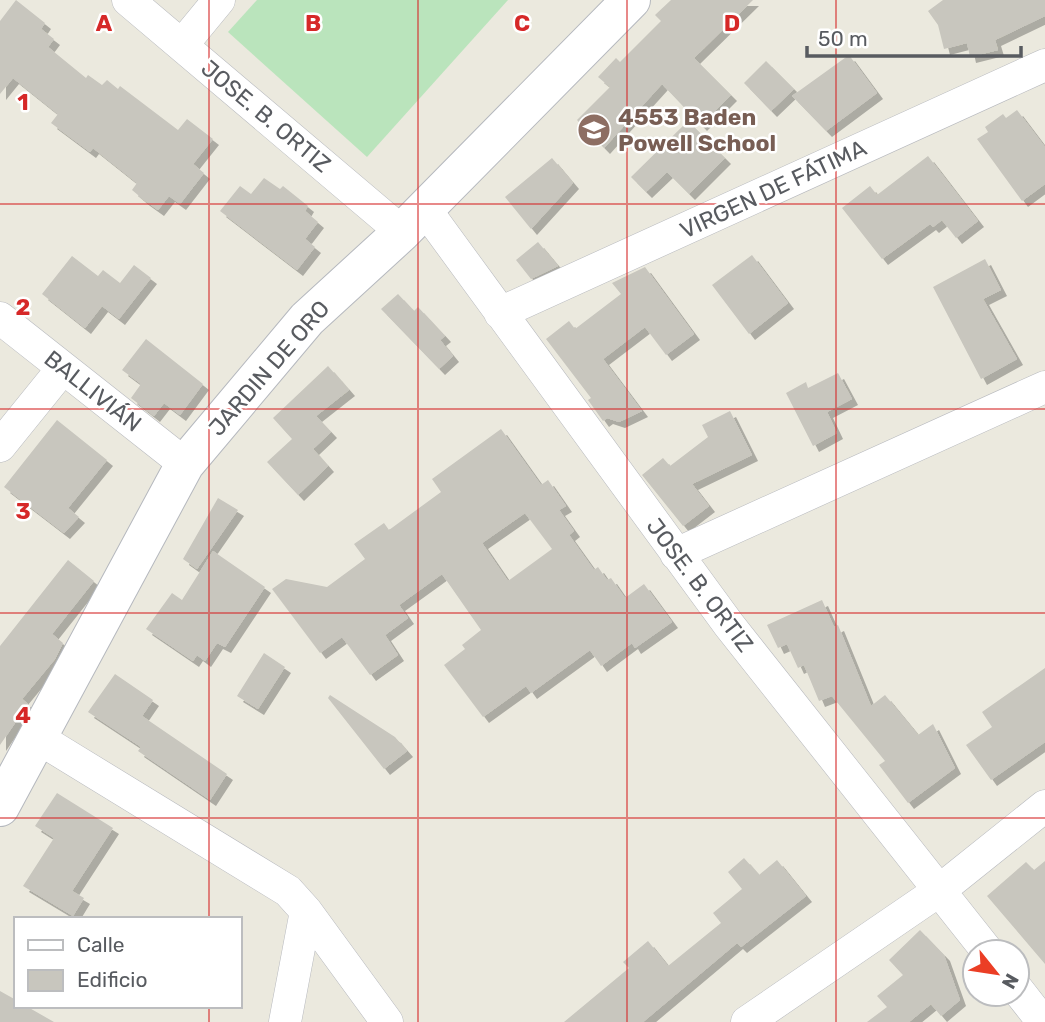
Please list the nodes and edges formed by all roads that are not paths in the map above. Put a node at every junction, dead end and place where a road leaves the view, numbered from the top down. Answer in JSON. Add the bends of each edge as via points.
{"nodes":[{"id":1,"x":128,"y":0,"type":"edge"},
{"id":2,"x":219,"y":0,"type":"edge"},
{"id":3,"x":631,"y":0,"type":"edge"},
{"id":4,"x":182,"y":45,"type":"junction"},
{"id":5,"x":1045,"y":65,"type":"edge"},
{"id":6,"x":414,"y":220,"type":"junction"},
{"id":7,"x":500,"y":313,"type":"junction"},
{"id":8,"x":0,"y":318,"type":"edge"},
{"id":9,"x":63,"y":368,"type":"junction"},
{"id":10,"x":1045,"y":387,"type":"edge"},
{"id":11,"x":0,"y":446,"type":"edge"},
{"id":12,"x":185,"y":464,"type":"junction"},
{"id":13,"x":676,"y":554,"type":"junction"},
{"id":14,"x":37,"y":738,"type":"junction"},
{"id":15,"x":1045,"y":806,"type":"edge"},
{"id":16,"x":0,"y":807,"type":"edge"},
{"id":17,"x":940,"y":890,"type":"junction"},
{"id":18,"x":306,"y":911,"type":"junction"},
{"id":19,"x":977,"y":938,"type":"edge"},
{"id":20,"x":1031,"y":1007,"type":"edge"},
{"id":21,"x":285,"y":1022,"type":"edge"},
{"id":22,"x":387,"y":1022,"type":"edge"},
{"id":23,"x":747,"y":1022,"type":"edge"},
{"id":24,"x":1043,"y":1022,"type":"edge"}],
"edges":[{"from":1,"to":4,"type":"street","name":"JOSE. B. ORTIZ"},
{"from":2,"to":4,"type":"street"},
{"from":3,"to":6,"type":"street","name":"JARDIN DE ORO"},
{"from":4,"to":6,"type":"street","name":"JOSE. B. ORTIZ"},
{"from":5,"to":7,"type":"street","name":"VIRGEN DE FÁTIMA"},
{"from":6,"to":7,"type":"street","name":"JOSE. B. ORTIZ"},
{"from":6,"to":12,"type":"street","name":"JARDIN DE ORO","via":[[307,319]]},
{"from":7,"to":13,"type":"street","name":"JOSE. B. ORTIZ"},
{"from":8,"to":9,"type":"street","name":"BALLIVIÁN"},
{"from":9,"to":11,"type":"street"},
{"from":9,"to":12,"type":"street","name":"BALLIVIÁN"},
{"from":10,"to":13,"type":"street"},
{"from":12,"to":14,"type":"street","name":"JARDIN DE ORO"},
{"from":13,"to":17,"type":"street","name":"JOSE. B. ORTIZ"},
{"from":14,"to":16,"type":"street","name":"JARDIN DE ORO"},
{"from":14,"to":18,"type":"street","via":[[288,891]]},
{"from":15,"to":17,"type":"street"},
{"from":17,"to":19,"type":"street","name":"JOSE. B. ORTIZ"},
{"from":17,"to":23,"type":"street"},
{"from":18,"to":21,"type":"street"},
{"from":18,"to":22,"type":"street"},
{"from":20,"to":24,"type":"street"}]}
